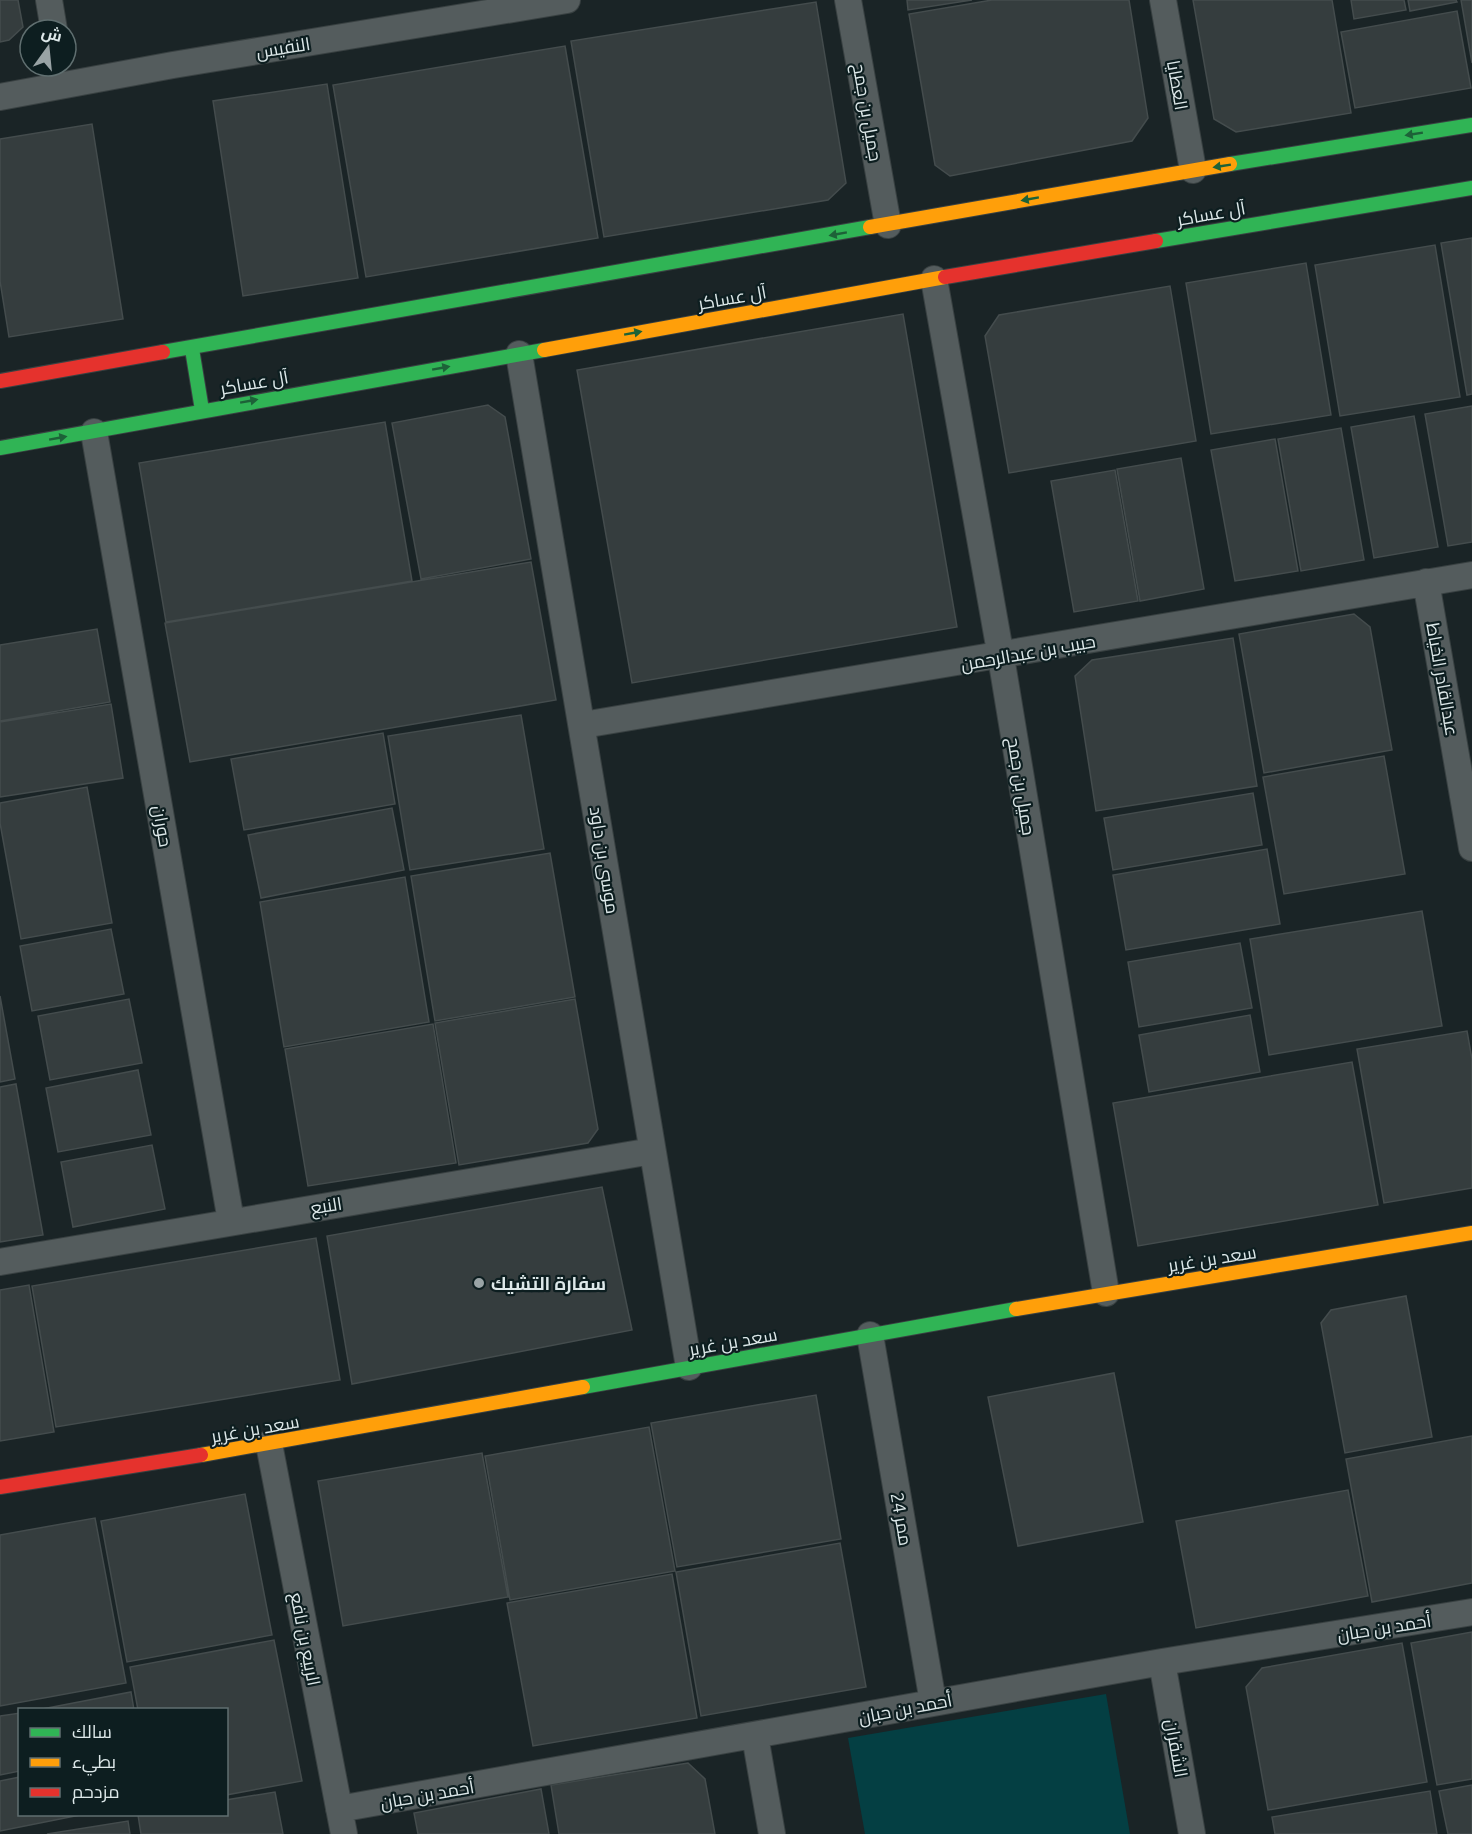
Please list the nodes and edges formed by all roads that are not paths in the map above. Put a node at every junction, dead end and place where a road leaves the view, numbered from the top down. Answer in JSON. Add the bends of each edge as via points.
{"nodes":[{"id":1,"x":49,"y":0,"type":"edge"},
{"id":2,"x":567,"y":0,"type":"edge"},
{"id":3,"x":848,"y":0,"type":"edge"},
{"id":4,"x":1163,"y":0,"type":"edge"},
{"id":5,"x":52,"y":18,"type":"edge"},
{"id":6,"x":78,"y":74,"type":"edge"},
{"id":7,"x":56,"y":78,"type":"edge"},
{"id":8,"x":0,"y":97,"type":"edge"},
{"id":9,"x":1472,"y":125,"type":"edge"},
{"id":10,"x":1193,"y":170,"type":"junction"},
{"id":11,"x":1472,"y":188,"type":"edge"},
{"id":12,"x":888,"y":225,"type":"junction"},
{"id":13,"x":934,"y":279,"type":"junction"},
{"id":14,"x":192,"y":349,"type":"junction"},
{"id":15,"x":519,"y":354,"type":"junction"},
{"id":16,"x":0,"y":381,"type":"edge"},
{"id":17,"x":202,"y":410,"type":"junction"},
{"id":18,"x":94,"y":432,"type":"junction"},
{"id":19,"x":0,"y":448,"type":"edge"},
{"id":20,"x":1472,"y":575,"type":"edge"},
{"id":21,"x":1426,"y":582,"type":"junction"},
{"id":22,"x":1000,"y":657,"type":"junction"},
{"id":23,"x":583,"y":725,"type":"junction"},
{"id":24,"x":1472,"y":848,"type":"edge"},
{"id":25,"x":652,"y":1151,"type":"junction"},
{"id":26,"x":231,"y":1221,"type":"junction"},
{"id":27,"x":1472,"y":1233,"type":"edge"},
{"id":28,"x":0,"y":1262,"type":"edge"},
{"id":29,"x":1106,"y":1293,"type":"junction"},
{"id":30,"x":870,"y":1335,"type":"junction"},
{"id":31,"x":689,"y":1367,"type":"junction"},
{"id":32,"x":269,"y":1444,"type":"junction"},
{"id":33,"x":0,"y":1487,"type":"edge"},
{"id":34,"x":1472,"y":1612,"type":"edge"},
{"id":35,"x":1162,"y":1662,"type":"junction"},
{"id":36,"x":933,"y":1702,"type":"junction"},
{"id":37,"x":755,"y":1736,"type":"junction"},
{"id":38,"x":339,"y":1809,"type":"junction"},
{"id":39,"x":344,"y":1834,"type":"edge"},
{"id":40,"x":772,"y":1834,"type":"edge"},
{"id":41,"x":1192,"y":1834,"type":"edge"}],
"edges":[{"from":1,"to":5,"type":"street"},
{"from":2,"to":6,"type":"street","name":"النفيس"},
{"from":3,"to":12,"type":"street","name":"جميل بن جمح"},
{"from":4,"to":10,"type":"street","name":"العطايا"},
{"from":7,"to":8,"type":"street","name":"النفيس"},
{"from":9,"to":10,"type":"street","one_way":true},
{"from":10,"to":12,"type":"street","one_way":true},
{"from":11,"to":13,"type":"street","name":"آل عساكر"},
{"from":12,"to":14,"type":"street","one_way":true},
{"from":15,"to":13,"type":"street","name":"آل عساكر","one_way":true},
{"from":13,"to":22,"type":"street","name":"جميل بن جمح"},
{"from":14,"to":16,"type":"street"},
{"from":14,"to":17,"type":"street"},
{"from":17,"to":15,"type":"street","name":"آل عساكر","one_way":true},
{"from":15,"to":23,"type":"street","name":"موسى بن داود"},
{"from":17,"to":18,"type":"street","name":"آل عساكر"},
{"from":19,"to":18,"type":"street","name":"آل عساكر","one_way":true},
{"from":18,"to":26,"type":"street","name":"حوران"},
{"from":20,"to":21,"type":"street","name":"حبيب بن عبدالرحمن"},
{"from":21,"to":22,"type":"street","name":"حبيب بن عبدالرحمن"},
{"from":21,"to":24,"type":"street","name":"عبدالقادر الخياط"},
{"from":22,"to":23,"type":"street","name":"حبيب بن عبدالرحمن"},
{"from":22,"to":29,"type":"street","name":"جميل بن جمح"},
{"from":23,"to":25,"type":"street","name":"موسى بن داود"},
{"from":25,"to":26,"type":"street","name":"النبع"},
{"from":25,"to":31,"type":"street","name":"موسى بن داود"},
{"from":26,"to":28,"type":"street","name":"النبع"},
{"from":27,"to":29,"type":"street","name":"سعد بن غرير"},
{"from":29,"to":30,"type":"street","name":"سعد بن غرير"},
{"from":30,"to":31,"type":"street","name":"سعد بن غرير"},
{"from":30,"to":36,"type":"street","name":"ممر 24"},
{"from":31,"to":32,"type":"street","name":"سعد بن غرير"},
{"from":32,"to":33,"type":"street","name":"سعد بن غرير"},
{"from":32,"to":38,"type":"street","name":"الربيع بن نافع"},
{"from":34,"to":35,"type":"street","name":"أحمد بن حبان"},
{"from":35,"to":36,"type":"street","name":"أحمد بن حبان"},
{"from":35,"to":41,"type":"street","name":"الشقران"},
{"from":36,"to":37,"type":"street","name":"أحمد بن حبان"},
{"from":37,"to":38,"type":"street","name":"أحمد بن حبان"},
{"from":37,"to":40,"type":"street"},
{"from":38,"to":39,"type":"street","name":"الربيع بن نافع"}]}
